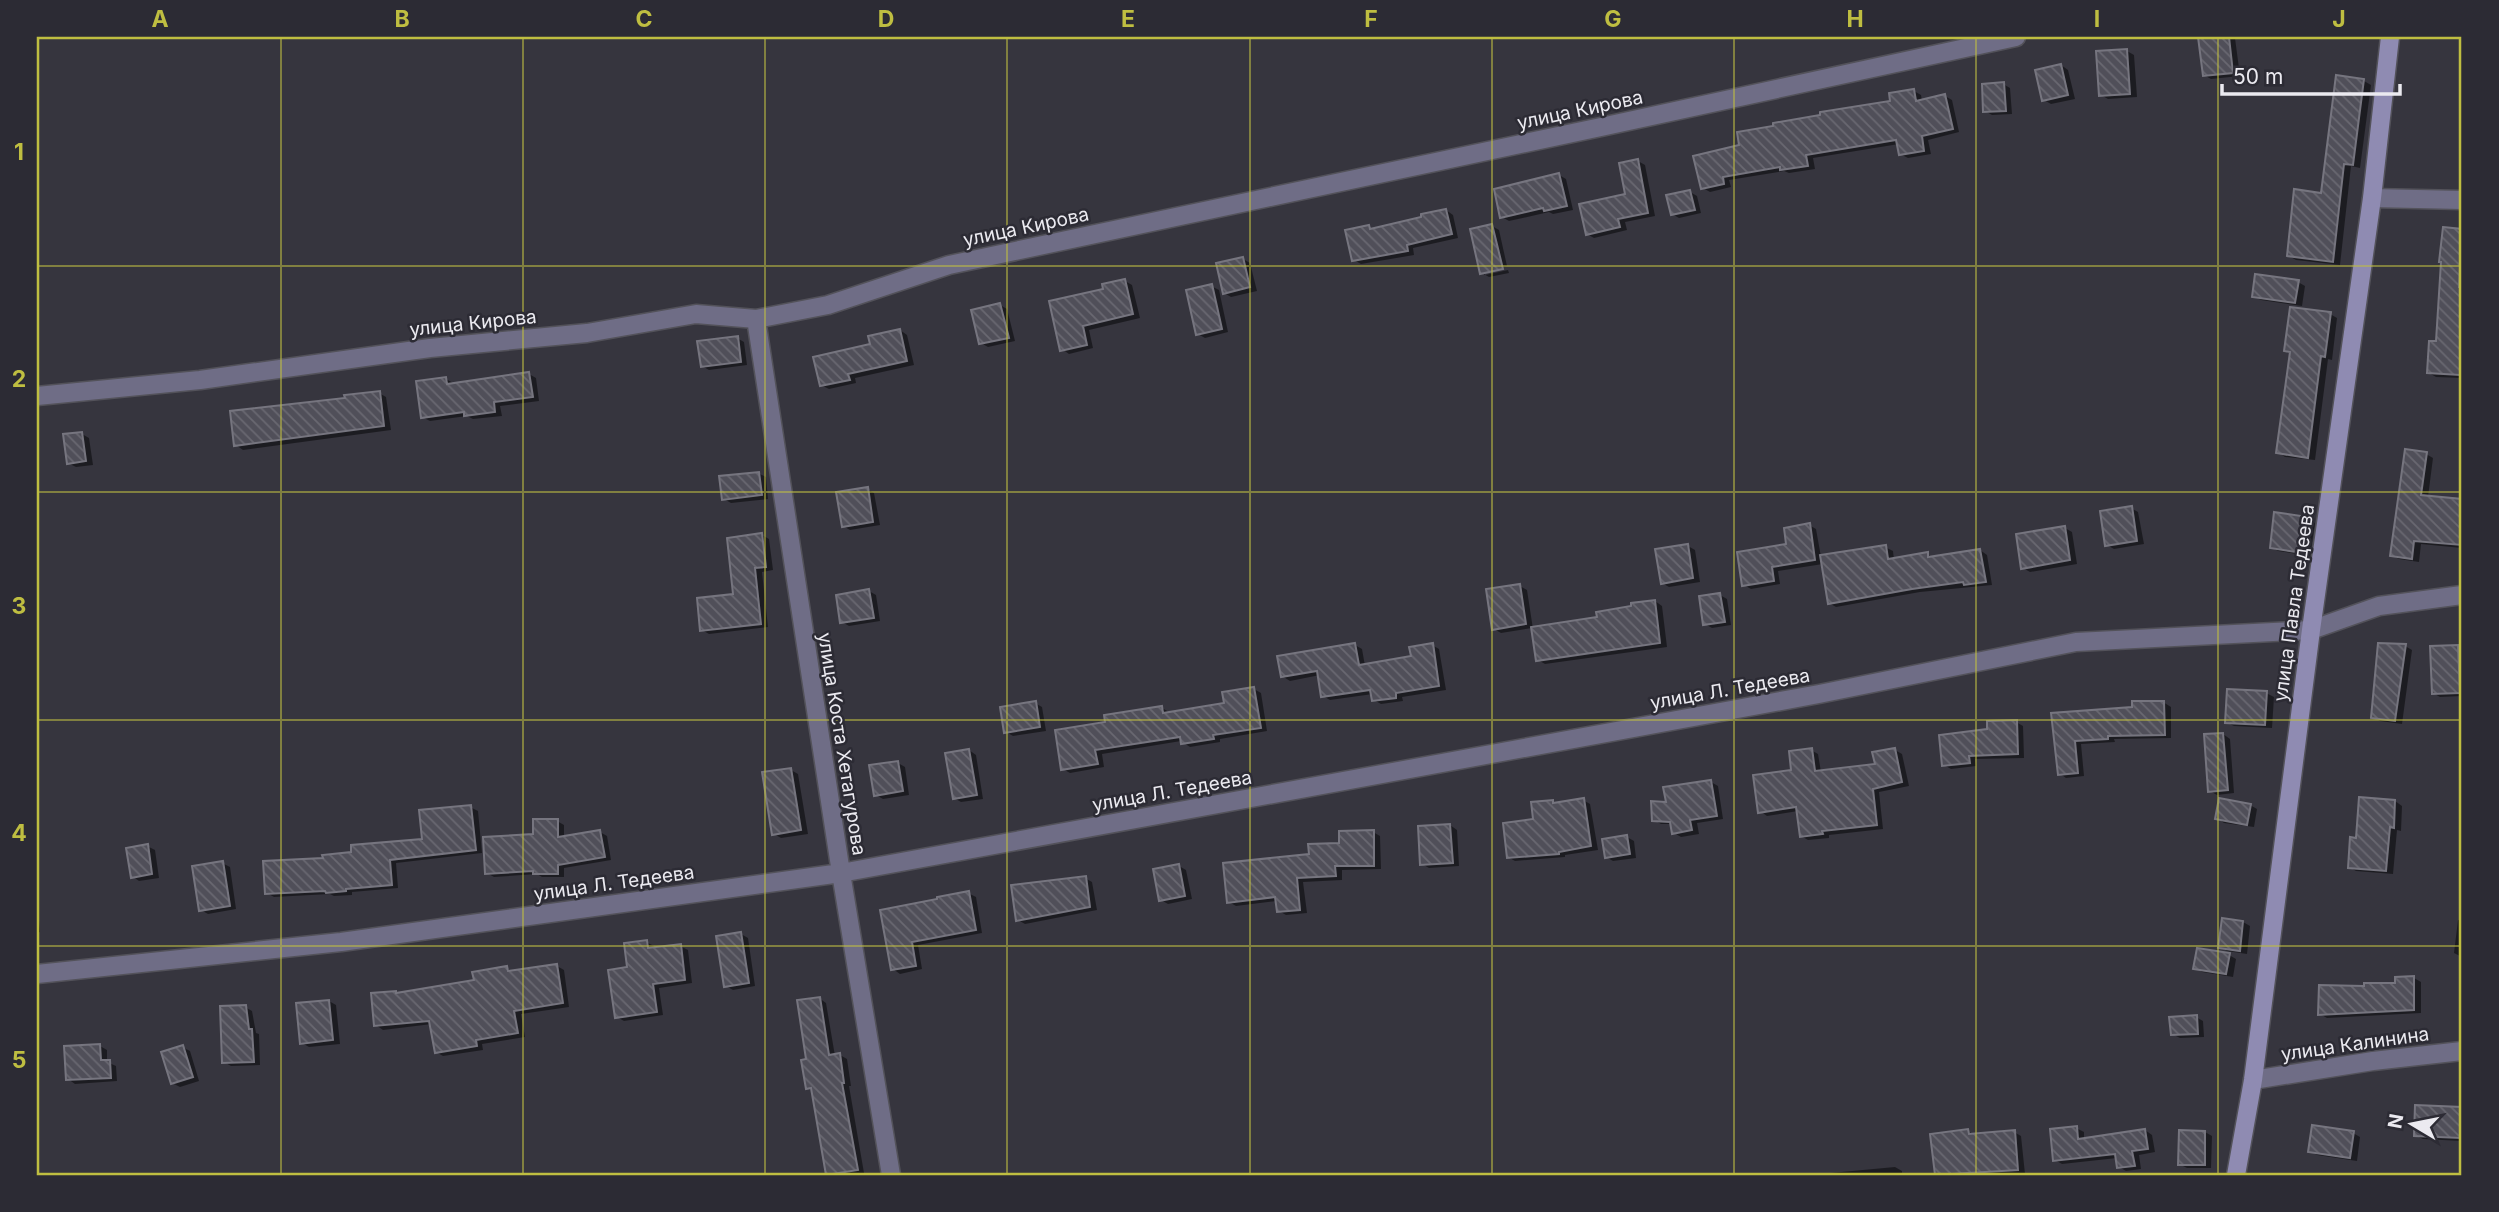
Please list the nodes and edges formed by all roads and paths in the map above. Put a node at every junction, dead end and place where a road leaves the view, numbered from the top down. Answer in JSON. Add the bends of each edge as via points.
{"nodes":[{"id":1,"x":2016,"y":37,"type":"edge"},
{"id":2,"x":2390,"y":37,"type":"edge"},
{"id":3,"x":2372,"y":198,"type":"junction"},
{"id":4,"x":2462,"y":200,"type":"edge"},
{"id":5,"x":756,"y":319,"type":"junction"},
{"id":6,"x":37,"y":396,"type":"edge"},
{"id":7,"x":2462,"y":595,"type":"edge"},
{"id":8,"x":2311,"y":630,"type":"junction"},
{"id":9,"x":841,"y":873,"type":"junction"},
{"id":10,"x":37,"y":974,"type":"edge"},
{"id":11,"x":2462,"y":1051,"type":"edge"},
{"id":12,"x":2253,"y":1080,"type":"junction"},
{"id":13,"x":891,"y":1175,"type":"edge"},
{"id":14,"x":2236,"y":1175,"type":"edge"}],
"edges":[{"from":1,"to":5,"type":"street","name":"улица Кирова","via":[[949,265],[828,305]]},
{"from":2,"to":3,"type":"main road","name":"улица Павла Тедеева"},
{"from":3,"to":4,"type":"street"},
{"from":3,"to":8,"type":"main road","name":"улица Павла Тедеева"},
{"from":5,"to":6,"type":"street","name":"улица Кирова","via":[[696,314],[587,333]]},
{"from":5,"to":9,"type":"street","name":"улица Коста Хетагурова"},
{"from":7,"to":8,"type":"street","name":"улица Л. Тедеева","via":[[2379,606]]},
{"from":8,"to":9,"type":"street","name":"улица Л. Тедеева","via":[[2076,642],[1819,694]]},
{"from":8,"to":12,"type":"main road","name":"улица Павла Тедеева"},
{"from":9,"to":10,"type":"street","name":"улица Л. Тедеева","via":[[341,942]]},
{"from":9,"to":13,"type":"street","name":"улица Коста Хетагурова"},
{"from":11,"to":12,"type":"street","name":"улица Калинина"},
{"from":12,"to":14,"type":"main road","name":"улица Павла Тедеева"}]}
